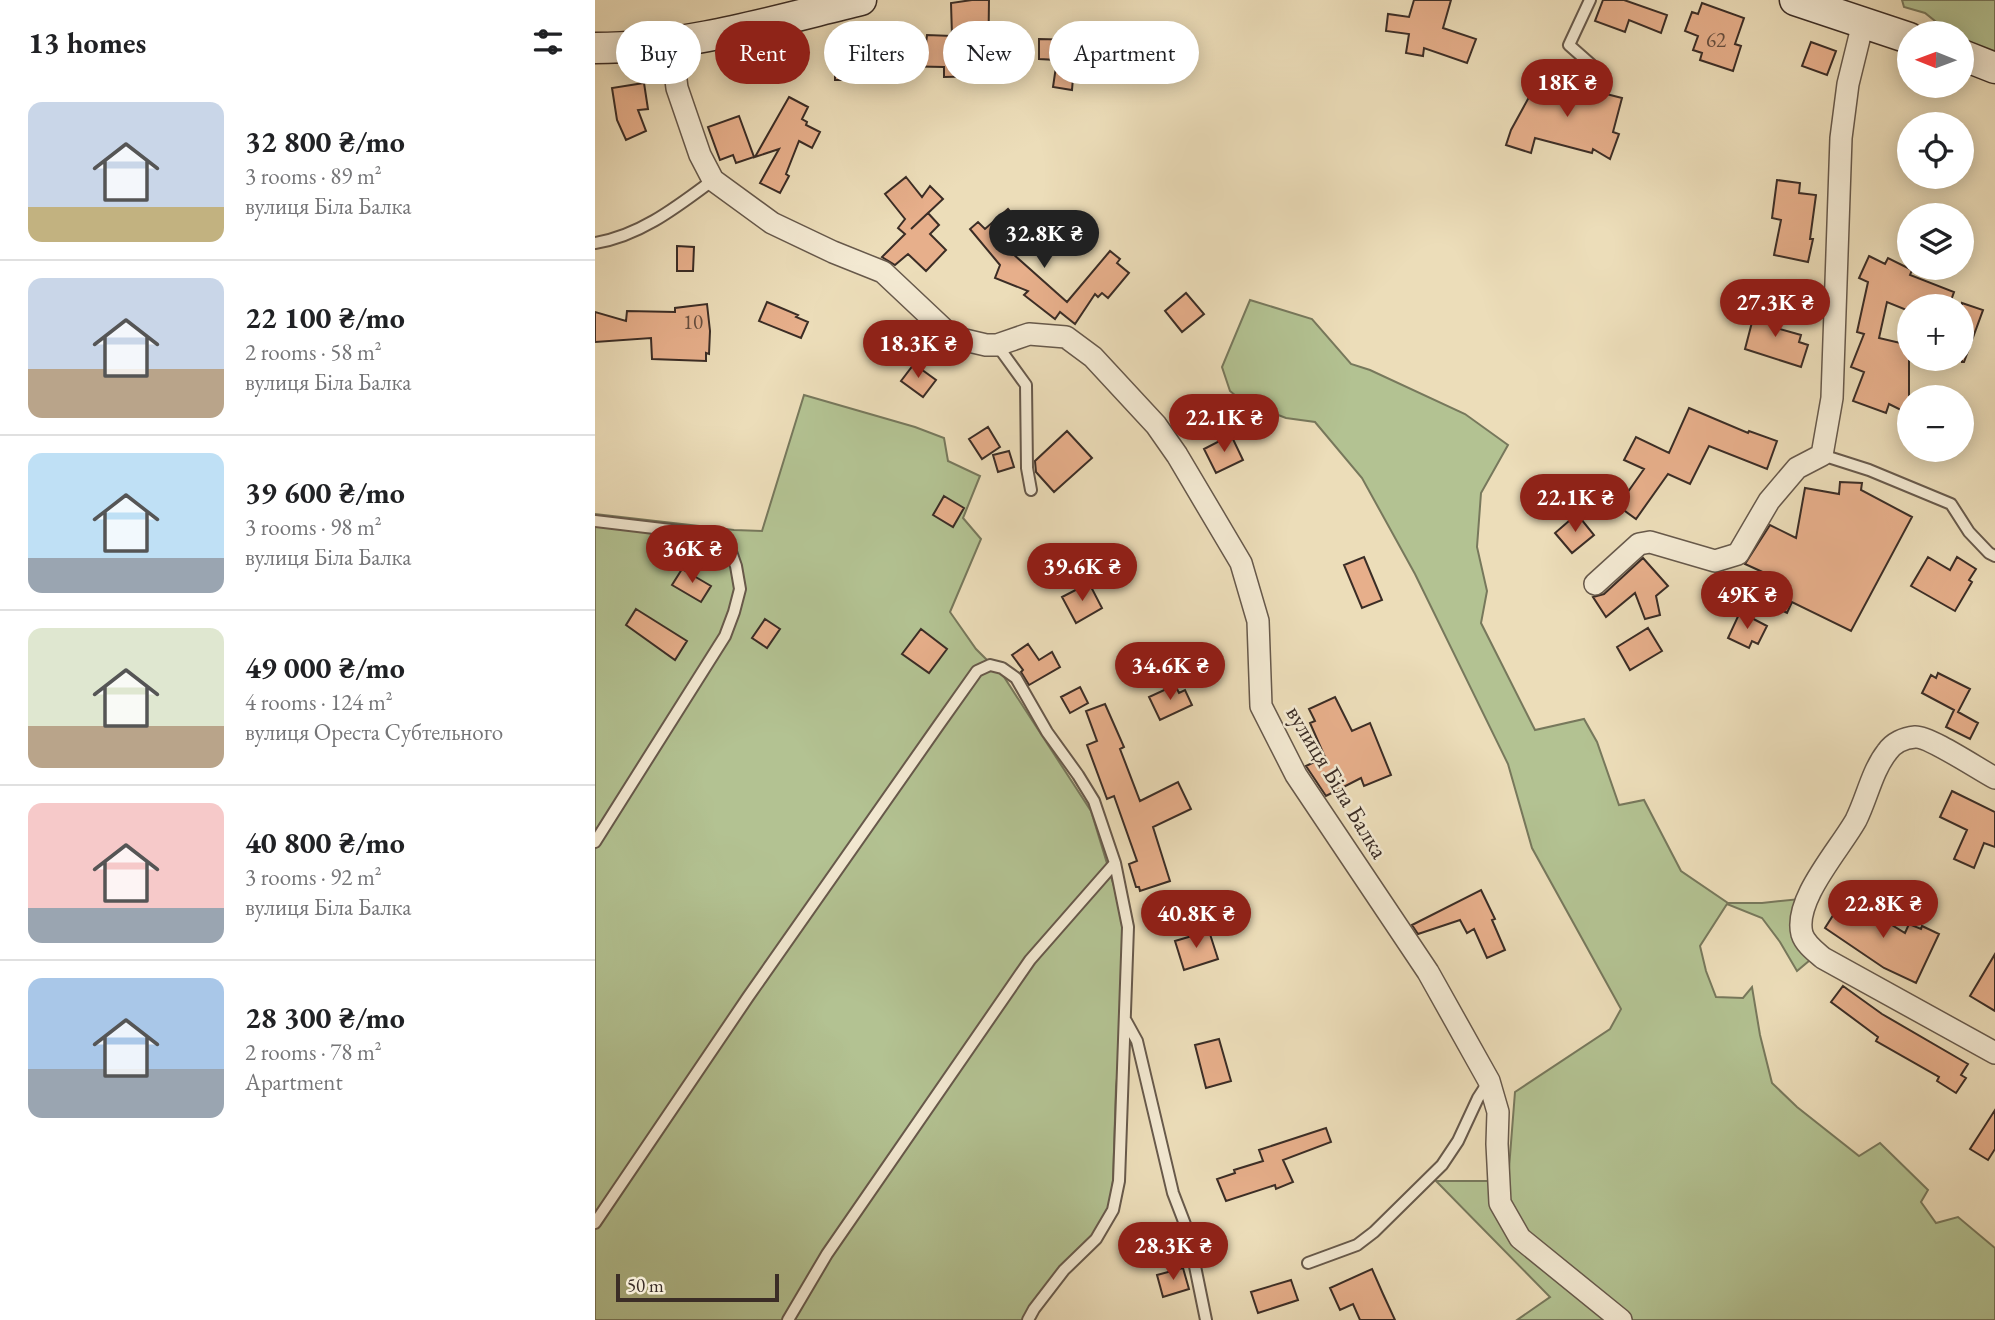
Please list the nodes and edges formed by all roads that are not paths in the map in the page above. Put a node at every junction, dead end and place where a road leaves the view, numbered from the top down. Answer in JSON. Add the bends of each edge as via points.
{"nodes":[{"id":1,"x":861,"y":0,"type":"edge"},
{"id":2,"x":1590,"y":0,"type":"edge"},
{"id":3,"x":1795,"y":0,"type":"edge"},
{"id":4,"x":1847,"y":11,"type":"edge"},
{"id":5,"x":1897,"y":33,"type":"edge"},
{"id":6,"x":701,"y":37,"type":"edge"},
{"id":7,"x":616,"y":46,"type":"edge"},
{"id":8,"x":595,"y":48,"type":"edge"},
{"id":9,"x":1974,"y":60,"type":"edge"},
{"id":10,"x":1595,"y":68,"type":"dead end"},
{"id":11,"x":1995,"y":68,"type":"edge"},
{"id":12,"x":676,"y":84,"type":"edge"},
{"id":13,"x":713,"y":180,"type":"junction"},
{"id":14,"x":595,"y":243,"type":"edge"},
{"id":15,"x":997,"y":345,"type":"junction"},
{"id":16,"x":1822,"y":455,"type":"junction"},
{"id":17,"x":1031,"y":490,"type":"dead end"},
{"id":18,"x":595,"y":521,"type":"edge"},
{"id":19,"x":1995,"y":556,"type":"edge"},
{"id":20,"x":1595,"y":584,"type":"dead end"},
{"id":21,"x":1995,"y":778,"type":"edge"},
{"id":22,"x":595,"y":842,"type":"edge"},
{"id":23,"x":1115,"y":863,"type":"junction"},
{"id":24,"x":1125,"y":1019,"type":"junction"},
{"id":25,"x":1995,"y":1053,"type":"edge"},
{"id":26,"x":1489,"y":1082,"type":"junction"},
{"id":27,"x":595,"y":1223,"type":"edge"},
{"id":28,"x":1308,"y":1264,"type":"dead end"},
{"id":29,"x":788,"y":1320,"type":"edge"},
{"id":30,"x":1028,"y":1320,"type":"edge"},
{"id":31,"x":1206,"y":1320,"type":"edge"},
{"id":32,"x":1621,"y":1320,"type":"edge"}],
"edges":[{"from":1,"to":6,"type":"street"},
{"from":2,"to":10,"type":"lane","via":[[1569,46]]},
{"from":3,"to":4,"type":"street"},
{"from":4,"to":5,"type":"street"},
{"from":4,"to":16,"type":"street","via":[[1848,84],[1841,138],[1832,398]]},
{"from":7,"to":8,"type":"street"},
{"from":9,"to":11,"type":"street"},
{"from":12,"to":13,"type":"street","name":"вулиця Біла Балка"},
{"from":13,"to":14,"type":"lane","via":[[670,212],[613,240]]},
{"from":13,"to":15,"type":"street","name":"вулиця Біла Балка","via":[[772,223],[883,272],[952,337],[974,345]]},
{"from":15,"to":17,"type":"lane","via":[[1025,385]]},
{"from":15,"to":26,"type":"street","name":"вулиця Біла Балка","via":[[1029,334],[1066,337],[1102,367],[1177,455],[1241,563],[1258,621],[1261,706],[1296,775],[1428,972]]},
{"from":16,"to":19,"type":"lane","via":[[1951,504],[1969,532]]},
{"from":16,"to":20,"type":"street","via":[[1797,468],[1738,554],[1715,561],[1650,542],[1639,544]]},
{"from":18,"to":22,"type":"lane","via":[[713,535],[729,547],[740,589],[725,636]]},
{"from":21,"to":25,"type":"street","via":[[1925,737],[1907,738],[1892,746],[1856,820],[1810,891],[1802,935],[1823,958]]},
{"from":23,"to":24,"type":"lane","via":[[1128,927]]},
{"from":23,"to":27,"type":"lane","via":[[1094,801],[1016,678],[990,665],[977,671]]},
{"from":23,"to":29,"type":"lane","via":[[1030,960],[834,1244]]},
{"from":24,"to":30,"type":"lane","via":[[1119,1181],[1113,1210],[1096,1239],[1064,1270]]},
{"from":24,"to":31,"type":"lane","via":[[1137,1041],[1173,1193],[1188,1232]]},
{"from":26,"to":28,"type":"lane","via":[[1442,1166],[1374,1233],[1357,1245]]},
{"from":26,"to":32,"type":"street","name":"вулиця Біла Балка","via":[[1498,1112],[1500,1203],[1520,1238]]}]}
